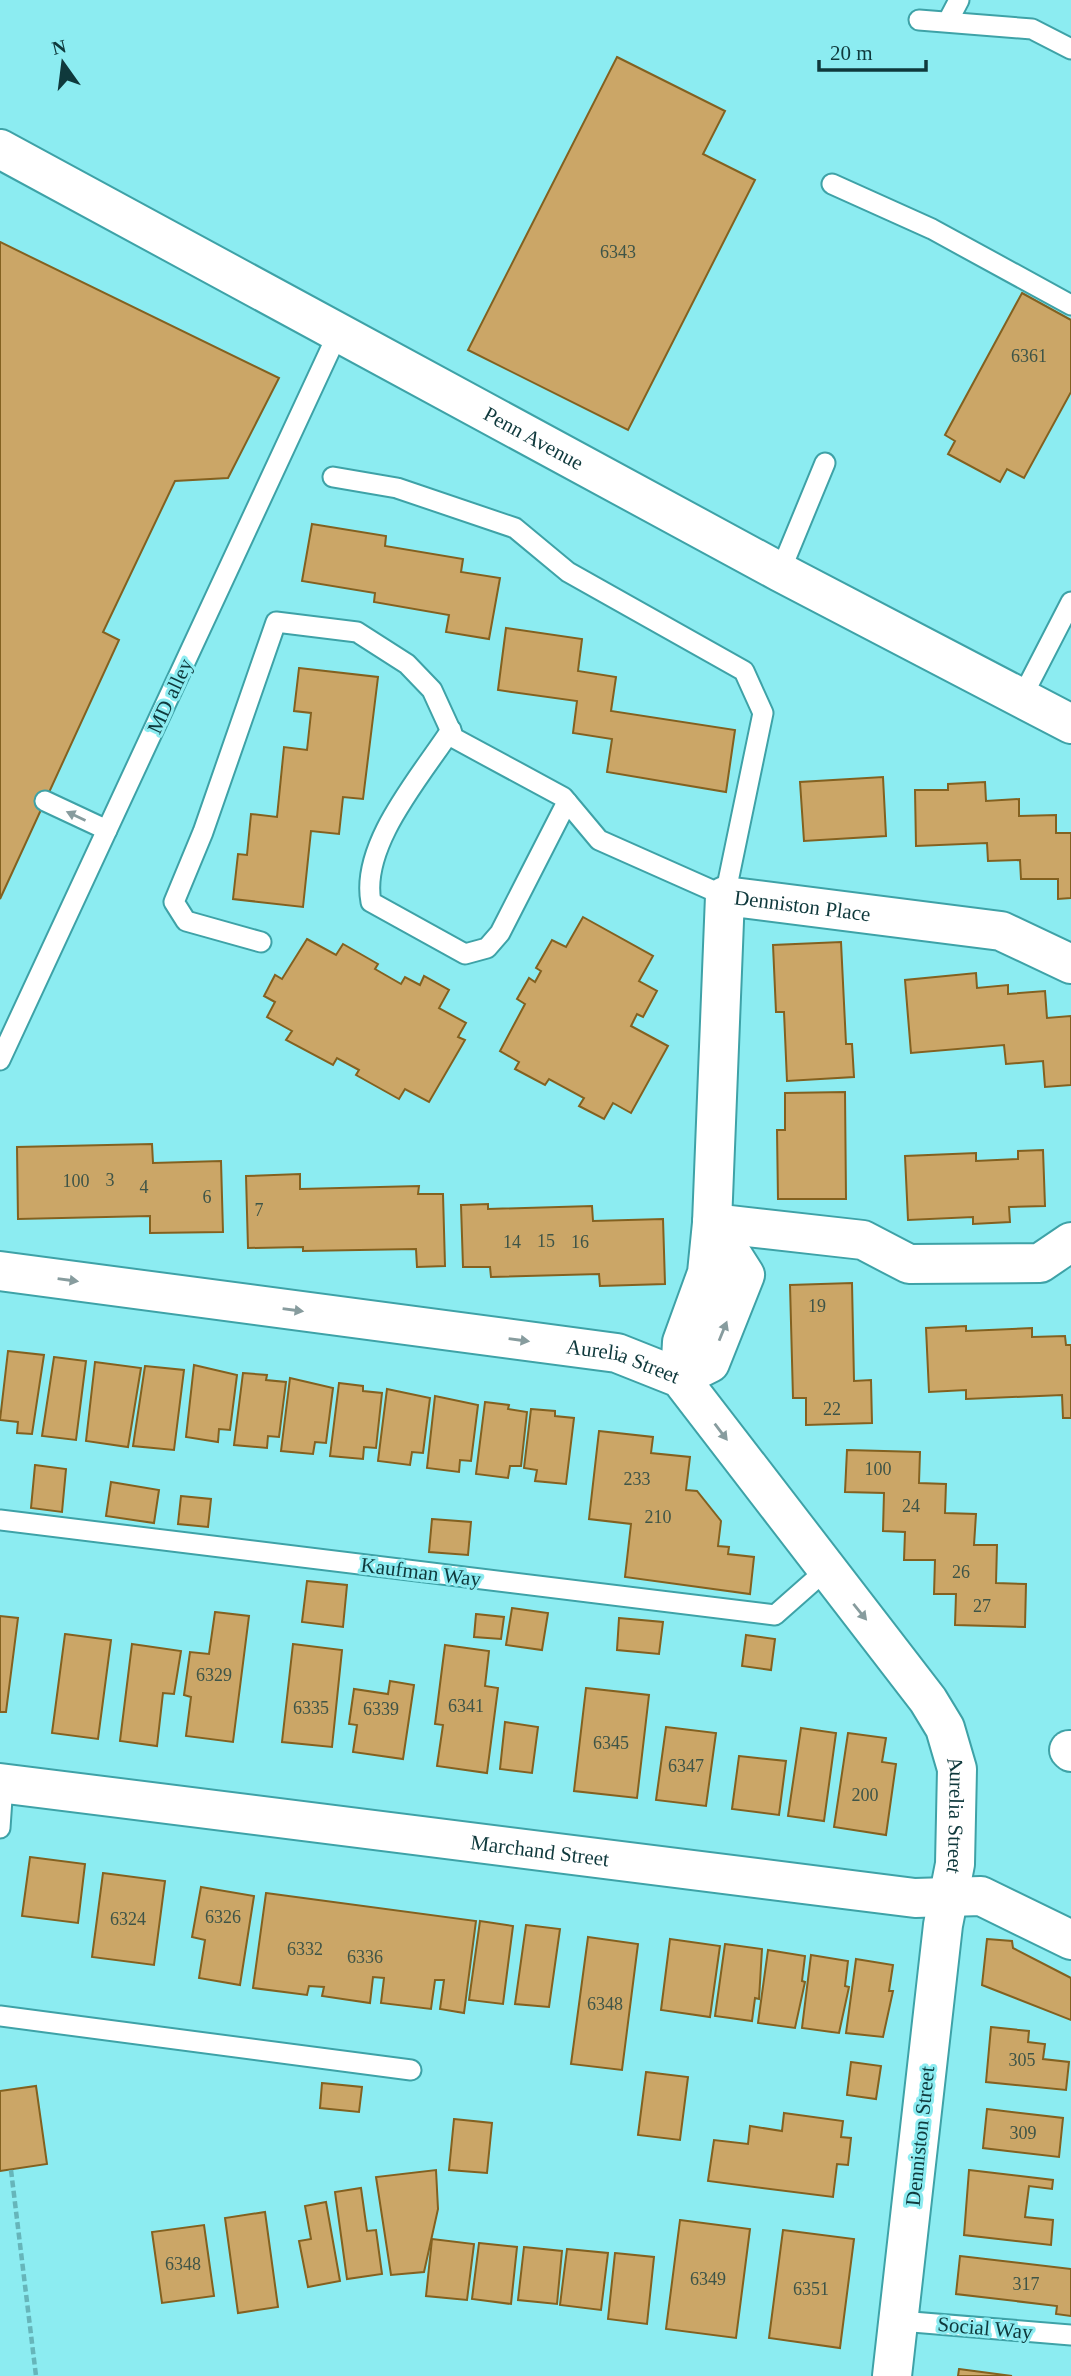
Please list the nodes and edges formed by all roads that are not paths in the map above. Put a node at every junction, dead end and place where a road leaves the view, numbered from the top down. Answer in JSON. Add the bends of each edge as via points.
{"nodes":[{"id":1,"x":959,"y":0,"type":"edge"},
{"id":2,"x":919,"y":20,"type":"dead end"},
{"id":3,"x":948,"y":21,"type":"junction"},
{"id":4,"x":1071,"y":49,"type":"edge"},
{"id":5,"x":0,"y":149,"type":"edge"},
{"id":6,"x":832,"y":184,"type":"dead end"},
{"id":7,"x":1071,"y":305,"type":"edge"},
{"id":8,"x":339,"y":331,"type":"junction"},
{"id":9,"x":825,"y":463,"type":"dead end"},
{"id":10,"x":333,"y":477,"type":"dead end"},
{"id":11,"x":780,"y":572,"type":"junction"},
{"id":12,"x":1071,"y":602,"type":"edge"},
{"id":13,"x":1021,"y":699,"type":"junction"},
{"id":14,"x":1071,"y":724,"type":"edge"},
{"id":15,"x":451,"y":730,"type":"junction"},
{"id":16,"x":45,"y":801,"type":"dead end"},
{"id":17,"x":567,"y":802,"type":"junction"},
{"id":18,"x":107,"y":830,"type":"junction"},
{"id":19,"x":725,"y":896,"type":"junction"},
{"id":20,"x":261,"y":942,"type":"dead end"},
{"id":21,"x":1071,"y":964,"type":"edge"},
{"id":22,"x":0,"y":1060,"type":"edge"},
{"id":23,"x":712,"y":1223,"type":"junction"},
{"id":24,"x":1071,"y":1242,"type":"edge"},
{"id":25,"x":0,"y":1271,"type":"edge"},
{"id":26,"x":680,"y":1378,"type":"junction"},
{"id":27,"x":0,"y":1520,"type":"edge"},
{"id":28,"x":827,"y":1570,"type":"junction"},
{"id":29,"x":2,"y":1783,"type":"edge"},
{"id":30,"x":0,"y":1828,"type":"edge"},
{"id":31,"x":950,"y":1897,"type":"junction"},
{"id":32,"x":1071,"y":1940,"type":"edge"},
{"id":33,"x":0,"y":2016,"type":"edge"},
{"id":34,"x":411,"y":2070,"type":"dead end"},
{"id":35,"x":900,"y":2321,"type":"junction"},
{"id":36,"x":1071,"y":2335,"type":"edge"},
{"id":37,"x":892,"y":2376,"type":"edge"}],
"edges":[{"from":1,"to":3,"type":"lane"},
{"from":2,"to":3,"type":"lane"},
{"from":3,"to":4,"type":"lane","via":[[1032,29]]},
{"from":5,"to":8,"type":"street","name":"Penn Avenue"},
{"from":6,"to":7,"type":"lane","via":[[932,229]]},
{"from":8,"to":11,"type":"street","name":"Penn Avenue"},
{"from":8,"to":18,"type":"lane","name":"MD alley"},
{"from":9,"to":11,"type":"lane"},
{"from":10,"to":19,"type":"lane","via":[[397,488],[515,528],[568,572],[744,671],[763,713]]},
{"from":11,"to":13,"type":"street","name":"Penn Avenue"},
{"from":12,"to":13,"type":"lane"},
{"from":13,"to":14,"type":"street","name":"Penn Avenue"},
{"from":15,"to":17,"type":"lane","via":[[454,738],[527,775]]},
{"from":15,"to":17,"type":"lane","via":[[382,836],[368,885],[371,902],[465,954],[487,948],[500,933]]},
{"from":15,"to":20,"type":"lane","via":[[432,690],[407,664],[357,632],[276,622],[204,832],[174,902],[186,921]]},
{"from":18,"to":16,"type":"lane","one_way":true},
{"from":17,"to":19,"type":"lane","via":[[599,839]]},
{"from":18,"to":22,"type":"lane","name":"MD alley"},
{"from":19,"to":21,"type":"street","name":"Denniston Place","via":[[1001,931]]},
{"from":19,"to":23,"type":"street","name":"Denniston Place"},
{"from":23,"to":24,"type":"street","via":[[863,1240],[909,1264],[1040,1263]]},
{"from":23,"to":26,"type":"street","name":"Denniston Place","via":[[707,1273],[682,1342]]},
{"from":25,"to":26,"type":"street","name":"Aurelia Street","one_way":true,"via":[[617,1353]]},
{"from":26,"to":28,"type":"street","name":"Aurelia Street","one_way":true},
{"from":27,"to":28,"type":"lane","name":"Kaufman Way","via":[[775,1615]]},
{"from":28,"to":31,"type":"street","name":"Aurelia Street","one_way":true,"via":[[908,1672],[945,1728],[957,1769],[956,1864]]},
{"from":29,"to":30,"type":"lane"},
{"from":29,"to":31,"type":"street","name":"Marchand Street","via":[[901,1897]]},
{"from":31,"to":32,"type":"street","name":"Marchand Street","via":[[981,1896]]},
{"from":31,"to":35,"type":"street","name":"Denniston Street","via":[[943,1926]]},
{"from":33,"to":34,"type":"lane"},
{"from":35,"to":36,"type":"lane","name":"Social Way"},
{"from":35,"to":37,"type":"street","name":"Denniston Street"}]}
